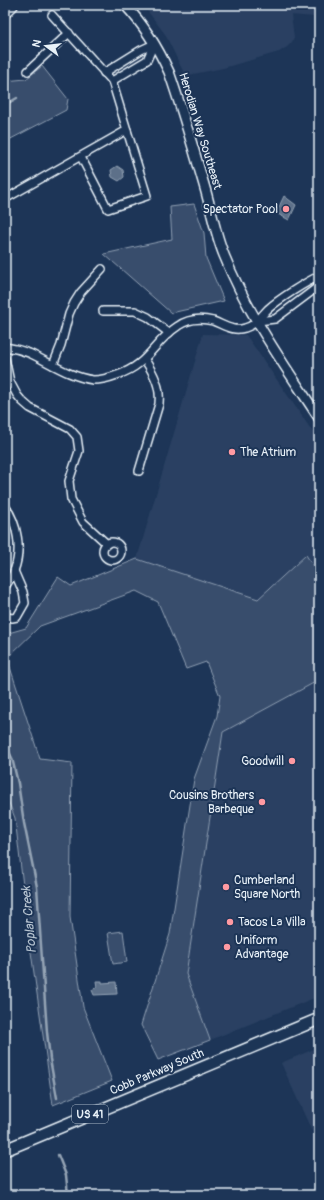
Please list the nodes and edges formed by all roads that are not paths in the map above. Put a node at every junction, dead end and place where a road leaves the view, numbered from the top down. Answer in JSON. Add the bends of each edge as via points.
{"nodes":[{"id":1,"x":13,"y":5,"type":"edge"},
{"id":2,"x":125,"y":5,"type":"edge"},
{"id":3,"x":5,"y":13,"type":"edge"},
{"id":4,"x":52,"y":15,"type":"dead end"},
{"id":5,"x":69,"y":33,"type":"junction"},
{"id":6,"x":154,"y":44,"type":"junction"},
{"id":7,"x":28,"y":71,"type":"dead end"},
{"id":8,"x":104,"y":72,"type":"junction"},
{"id":9,"x":112,"y":81,"type":"junction"},
{"id":10,"x":127,"y":130,"type":"junction"},
{"id":11,"x":81,"y":156,"type":"junction"},
{"id":12,"x":5,"y":199,"type":"edge"},
{"id":13,"x":102,"y":269,"type":"dead end"},
{"id":14,"x":319,"y":276,"type":"edge"},
{"id":15,"x":319,"y":286,"type":"edge"},
{"id":16,"x":103,"y":311,"type":"dead end"},
{"id":17,"x":258,"y":321,"type":"junction"},
{"id":18,"x":169,"y":334,"type":"junction"},
{"id":19,"x":5,"y":347,"type":"edge"},
{"id":20,"x":5,"y":358,"type":"edge"},
{"id":21,"x":145,"y":360,"type":"junction"},
{"id":22,"x":53,"y":365,"type":"junction"},
{"id":23,"x":319,"y":418,"type":"edge"},
{"id":24,"x":139,"y":471,"type":"dead end"},
{"id":25,"x":5,"y":506,"type":"edge"},
{"id":26,"x":107,"y":544,"type":"dead end"},
{"id":27,"x":14,"y":571,"type":"junction"},
{"id":28,"x":5,"y":587,"type":"edge"},
{"id":29,"x":5,"y":616,"type":"edge"},
{"id":30,"x":319,"y":1019,"type":"edge"},
{"id":31,"x":5,"y":1149,"type":"edge"}],
"edges":[{"from":1,"to":3,"type":"main road"},
{"from":2,"to":6,"type":"street","name":"Herodian Way Southeast"},
{"from":4,"to":5,"type":"street"},
{"from":5,"to":7,"type":"street"},
{"from":5,"to":8,"type":"street"},
{"from":6,"to":8,"type":"street"},
{"from":6,"to":9,"type":"street","via":[[147,60]]},
{"from":6,"to":17,"type":"street","name":"Herodian Way Southeast","via":[[166,65],[174,87],[223,253]]},
{"from":8,"to":9,"type":"street"},
{"from":9,"to":10,"type":"street"},
{"from":10,"to":11,"type":"street"},
{"from":10,"to":11,"type":"street","via":[[147,196],[108,209]]},
{"from":11,"to":12,"type":"street"},
{"from":13,"to":22,"type":"street","via":[[74,303]]},
{"from":14,"to":17,"type":"street","via":[[268,309]]},
{"from":15,"to":17,"type":"street","via":[[275,319]]},
{"from":16,"to":18,"type":"street","via":[[135,311],[148,317]]},
{"from":17,"to":18,"type":"street","via":[[247,328],[235,329],[213,321],[190,320]]},
{"from":17,"to":23,"type":"street","name":"Herodian Way Southeast"},
{"from":18,"to":21,"type":"street"},
{"from":19,"to":22,"type":"street","via":[[27,352]]},
{"from":20,"to":26,"type":"street","via":[[10,382],[22,401],[30,408],[65,426],[77,437],[79,451],[69,481],[71,499],[83,522]]},
{"from":21,"to":22,"type":"street","via":[[129,371],[107,379],[94,380]]},
{"from":21,"to":24,"type":"street","via":[[160,395]]},
{"from":25,"to":27,"type":"street","via":[[17,532]]},
{"from":27,"to":28,"type":"street"},
{"from":27,"to":29,"type":"street","via":[[25,603],[17,617]]},
{"from":30,"to":31,"type":"main road","name":"Cobb Parkway South","number":"US 41"}]}
